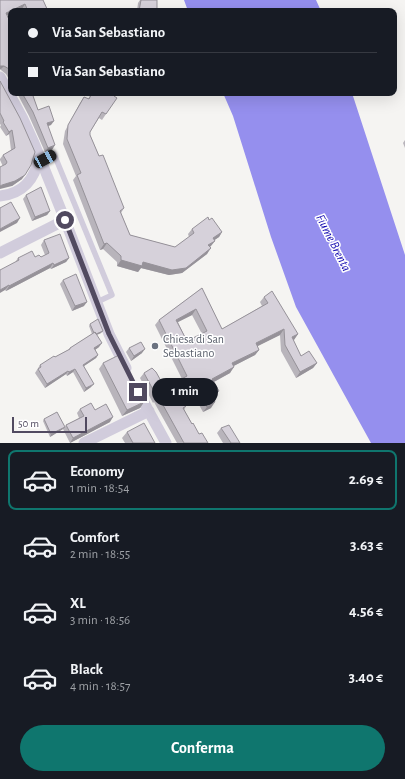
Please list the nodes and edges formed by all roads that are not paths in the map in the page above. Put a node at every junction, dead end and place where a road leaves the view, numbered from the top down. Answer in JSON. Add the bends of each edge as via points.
{"nodes":[{"id":1,"x":0,"y":77,"type":"edge"},
{"id":2,"x":8,"y":92,"type":"edge"},
{"id":3,"x":10,"y":96,"type":"edge"},
{"id":4,"x":40,"y":159,"type":"junction"},
{"id":5,"x":0,"y":196,"type":"edge"},
{"id":6,"x":65,"y":220,"type":"junction"},
{"id":7,"x":0,"y":253,"type":"edge"},
{"id":8,"x":97,"y":302,"type":"junction"},
{"id":9,"x":149,"y":411,"type":"junction"},
{"id":10,"x":84,"y":443,"type":"edge"},
{"id":11,"x":166,"y":443,"type":"edge"}],
"edges":[{"from":1,"to":2,"type":"street"},
{"from":3,"to":4,"type":"street"},
{"from":4,"to":5,"type":"street","via":[[35,173],[20,190]]},
{"from":4,"to":6,"type":"street"},
{"from":4,"to":8,"type":"lane","via":[[54,154],[112,295]]},
{"from":6,"to":7,"type":"street"},
{"from":6,"to":8,"type":"street"},
{"from":8,"to":9,"type":"street","via":[[113,342]]},
{"from":9,"to":10,"type":"street"},
{"from":9,"to":11,"type":"street"}]}
